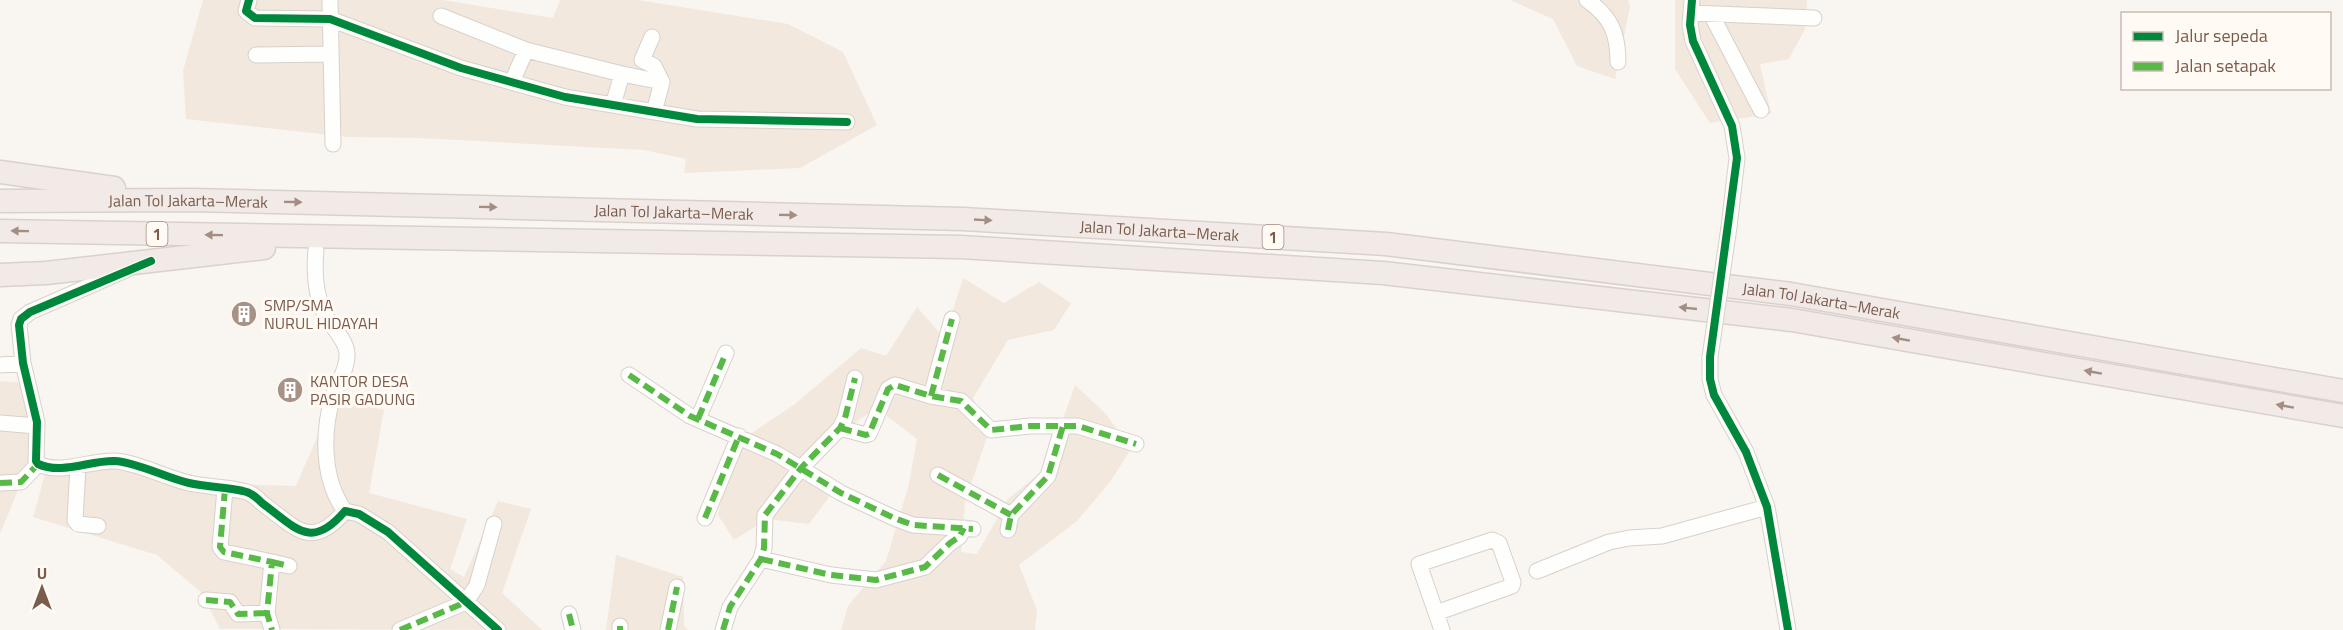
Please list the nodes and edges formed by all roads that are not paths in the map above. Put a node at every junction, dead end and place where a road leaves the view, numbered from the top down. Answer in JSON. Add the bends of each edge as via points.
{"nodes":[{"id":1,"x":249,"y":0,"type":"edge"},
{"id":2,"x":330,"y":0,"type":"edge"},
{"id":3,"x":1587,"y":0,"type":"edge"},
{"id":4,"x":1691,"y":6,"type":"edge"},
{"id":5,"x":1711,"y":14,"type":"junction"},
{"id":6,"x":441,"y":16,"type":"dead end"},
{"id":7,"x":1814,"y":18,"type":"dead end"},
{"id":8,"x":330,"y":19,"type":"junction"},
{"id":9,"x":652,"y":37,"type":"dead end"},
{"id":10,"x":526,"y":50,"type":"junction"},
{"id":11,"x":331,"y":54,"type":"junction"},
{"id":12,"x":256,"y":55,"type":"dead end"},
{"id":13,"x":1618,"y":62,"type":"dead end"},
{"id":14,"x":622,"y":74,"type":"junction"},
{"id":15,"x":512,"y":82,"type":"junction"},
{"id":16,"x":662,"y":82,"type":"junction"},
{"id":17,"x":613,"y":105,"type":"junction"},
{"id":18,"x":1761,"y":110,"type":"dead end"},
{"id":19,"x":654,"y":112,"type":"junction"},
{"id":20,"x":847,"y":122,"type":"dead end"},
{"id":21,"x":333,"y":144,"type":"dead end"},
{"id":22,"x":0,"y":172,"type":"edge"},
{"id":23,"x":192,"y":200,"type":"junction"},
{"id":24,"x":0,"y":201,"type":"edge"},
{"id":25,"x":0,"y":231,"type":"edge"},
{"id":26,"x":315,"y":243,"type":"junction"},
{"id":27,"x":151,"y":261,"type":"junction"},
{"id":28,"x":0,"y":276,"type":"edge"},
{"id":29,"x":952,"y":319,"type":"dead end"},
{"id":30,"x":726,"y":353,"type":"dead end"},
{"id":31,"x":23,"y":363,"type":"junction"},
{"id":32,"x":0,"y":365,"type":"edge"},
{"id":33,"x":629,"y":375,"type":"dead end"},
{"id":34,"x":855,"y":378,"type":"dead end"},
{"id":35,"x":2343,"y":391,"type":"edge"},
{"id":36,"x":931,"y":396,"type":"junction"},
{"id":37,"x":2343,"y":416,"type":"edge"},
{"id":38,"x":698,"y":419,"type":"junction"},
{"id":39,"x":0,"y":423,"type":"edge"},
{"id":40,"x":37,"y":424,"type":"junction"},
{"id":41,"x":1063,"y":426,"type":"junction"},
{"id":42,"x":840,"y":428,"type":"junction"},
{"id":43,"x":739,"y":436,"type":"junction"},
{"id":44,"x":1136,"y":444,"type":"dead end"},
{"id":45,"x":38,"y":464,"type":"junction"},
{"id":46,"x":78,"y":467,"type":"junction"},
{"id":47,"x":801,"y":468,"type":"junction"},
{"id":48,"x":938,"y":476,"type":"dead end"},
{"id":49,"x":0,"y":483,"type":"edge"},
{"id":50,"x":225,"y":489,"type":"junction"},
{"id":51,"x":1767,"y":507,"type":"junction"},
{"id":52,"x":345,"y":511,"type":"junction"},
{"id":53,"x":705,"y":518,"type":"dead end"},
{"id":54,"x":494,"y":524,"type":"dead end"},
{"id":55,"x":98,"y":526,"type":"dead end"},
{"id":56,"x":761,"y":559,"type":"junction"},
{"id":57,"x":272,"y":562,"type":"junction"},
{"id":58,"x":289,"y":566,"type":"dead end"},
{"id":59,"x":1537,"y":571,"type":"dead end"},
{"id":60,"x":677,"y":587,"type":"dead end"},
{"id":61,"x":206,"y":600,"type":"dead end"},
{"id":62,"x":466,"y":602,"type":"junction"},
{"id":63,"x":1436,"y":613,"type":"junction"},
{"id":64,"x":267,"y":614,"type":"junction"},
{"id":65,"x":569,"y":614,"type":"dead end"},
{"id":66,"x":272,"y":630,"type":"edge"},
{"id":67,"x":403,"y":630,"type":"edge"},
{"id":68,"x":498,"y":630,"type":"edge"},
{"id":69,"x":573,"y":630,"type":"edge"},
{"id":70,"x":668,"y":630,"type":"edge"},
{"id":71,"x":723,"y":630,"type":"edge"},
{"id":72,"x":1442,"y":630,"type":"edge"},
{"id":73,"x":1788,"y":630,"type":"edge"}],
"edges":[{"from":1,"to":8,"type":"street","via":[[246,11],[255,18]]},
{"from":2,"to":8,"type":"street"},
{"from":3,"to":13,"type":"street","via":[[1612,26],[1618,40]]},
{"from":4,"to":5,"type":"street"},
{"from":4,"to":51,"type":"street","bridge":true,"via":[[1693,41],[1732,126],[1737,158],[1710,379],[1722,413],[1746,452]]},
{"from":5,"to":7,"type":"street"},
{"from":5,"to":18,"type":"street"},
{"from":6,"to":10,"type":"street"},
{"from":8,"to":11,"type":"street"},
{"from":8,"to":15,"type":"street","via":[[461,68]]},
{"from":9,"to":16,"type":"street","via":[[642,60],[654,66]]},
{"from":10,"to":14,"type":"street"},
{"from":10,"to":15,"type":"street"},
{"from":11,"to":12,"type":"street"},
{"from":11,"to":21,"type":"street"},
{"from":14,"to":16,"type":"street"},
{"from":14,"to":17,"type":"street"},
{"from":15,"to":17,"type":"street"},
{"from":16,"to":19,"type":"street"},
{"from":17,"to":19,"type":"street"},
{"from":19,"to":20,"type":"street","via":[[697,119]]},
{"from":22,"to":23,"type":"highway"},
{"from":23,"to":24,"type":"highway","name":"Jalan Tol Jakarta–Merak","number":"1"},
{"from":23,"to":35,"type":"highway","name":"Jalan Tol Jakarta–Merak","number":"1","one_way":true,"via":[[963,219],[1386,244],[1791,294]]},
{"from":26,"to":25,"type":"highway","name":"Jalan Tol Jakarta–Merak","number":"1","one_way":true},
{"from":26,"to":27,"type":"highway"},
{"from":37,"to":26,"type":"highway","name":"Jalan Tol Jakarta–Merak","number":"1","one_way":true,"via":[[1792,320],[1383,273],[961,247]]},
{"from":26,"to":52,"type":"street","via":[[314,270],[324,313],[347,348],[327,430],[327,463],[333,490]]},
{"from":27,"to":28,"type":"highway"},
{"from":27,"to":31,"type":"street","via":[[21,319]]},
{"from":29,"to":36,"type":"street"},
{"from":30,"to":38,"type":"street"},
{"from":31,"to":32,"type":"street"},
{"from":31,"to":40,"type":"street"},
{"from":33,"to":38,"type":"street"},
{"from":34,"to":42,"type":"street"},
{"from":36,"to":41,"type":"street","via":[[965,403],[991,430]]},
{"from":36,"to":42,"type":"street","via":[[891,385],[869,434]]},
{"from":38,"to":43,"type":"street"},
{"from":39,"to":40,"type":"street"},
{"from":40,"to":45,"type":"street"},
{"from":41,"to":44,"type":"street","via":[[1078,426]]},
{"from":41,"to":48,"type":"street","via":[[1048,476],[1009,522]]},
{"from":42,"to":47,"type":"street"},
{"from":43,"to":47,"type":"street"},
{"from":43,"to":53,"type":"street"},
{"from":45,"to":46,"type":"street"},
{"from":45,"to":49,"type":"street","via":[[21,482]]},
{"from":46,"to":50,"type":"street","via":[[117,461],[189,483]]},
{"from":46,"to":55,"type":"street","via":[[75,520],[78,524]]},
{"from":47,"to":56,"type":"street","via":[[765,516]]},
{"from":47,"to":56,"type":"street","via":[[841,493],[903,521],[968,529],[925,567],[876,580],[831,575]]},
{"from":50,"to":52,"type":"street","via":[[248,491],[307,532],[325,530]]},
{"from":50,"to":57,"type":"street","via":[[221,550]]},
{"from":51,"to":59,"type":"street","via":[[1662,536],[1610,542]]},
{"from":51,"to":73,"type":"street"},
{"from":52,"to":62,"type":"street","via":[[359,514],[387,532]]},
{"from":54,"to":62,"type":"street","via":[[477,585]]},
{"from":56,"to":71,"type":"street","via":[[729,607]]},
{"from":57,"to":58,"type":"street"},
{"from":57,"to":64,"type":"street"},
{"from":60,"to":70,"type":"street"},
{"from":61,"to":64,"type":"street","via":[[233,603],[238,614]]},
{"from":62,"to":67,"type":"street"},
{"from":62,"to":68,"type":"street"},
{"from":63,"to":63,"type":"street","via":[[1419,564],[1497,541],[1512,586]]},
{"from":63,"to":72,"type":"street"},
{"from":64,"to":66,"type":"street"},
{"from":65,"to":69,"type":"street"}]}
